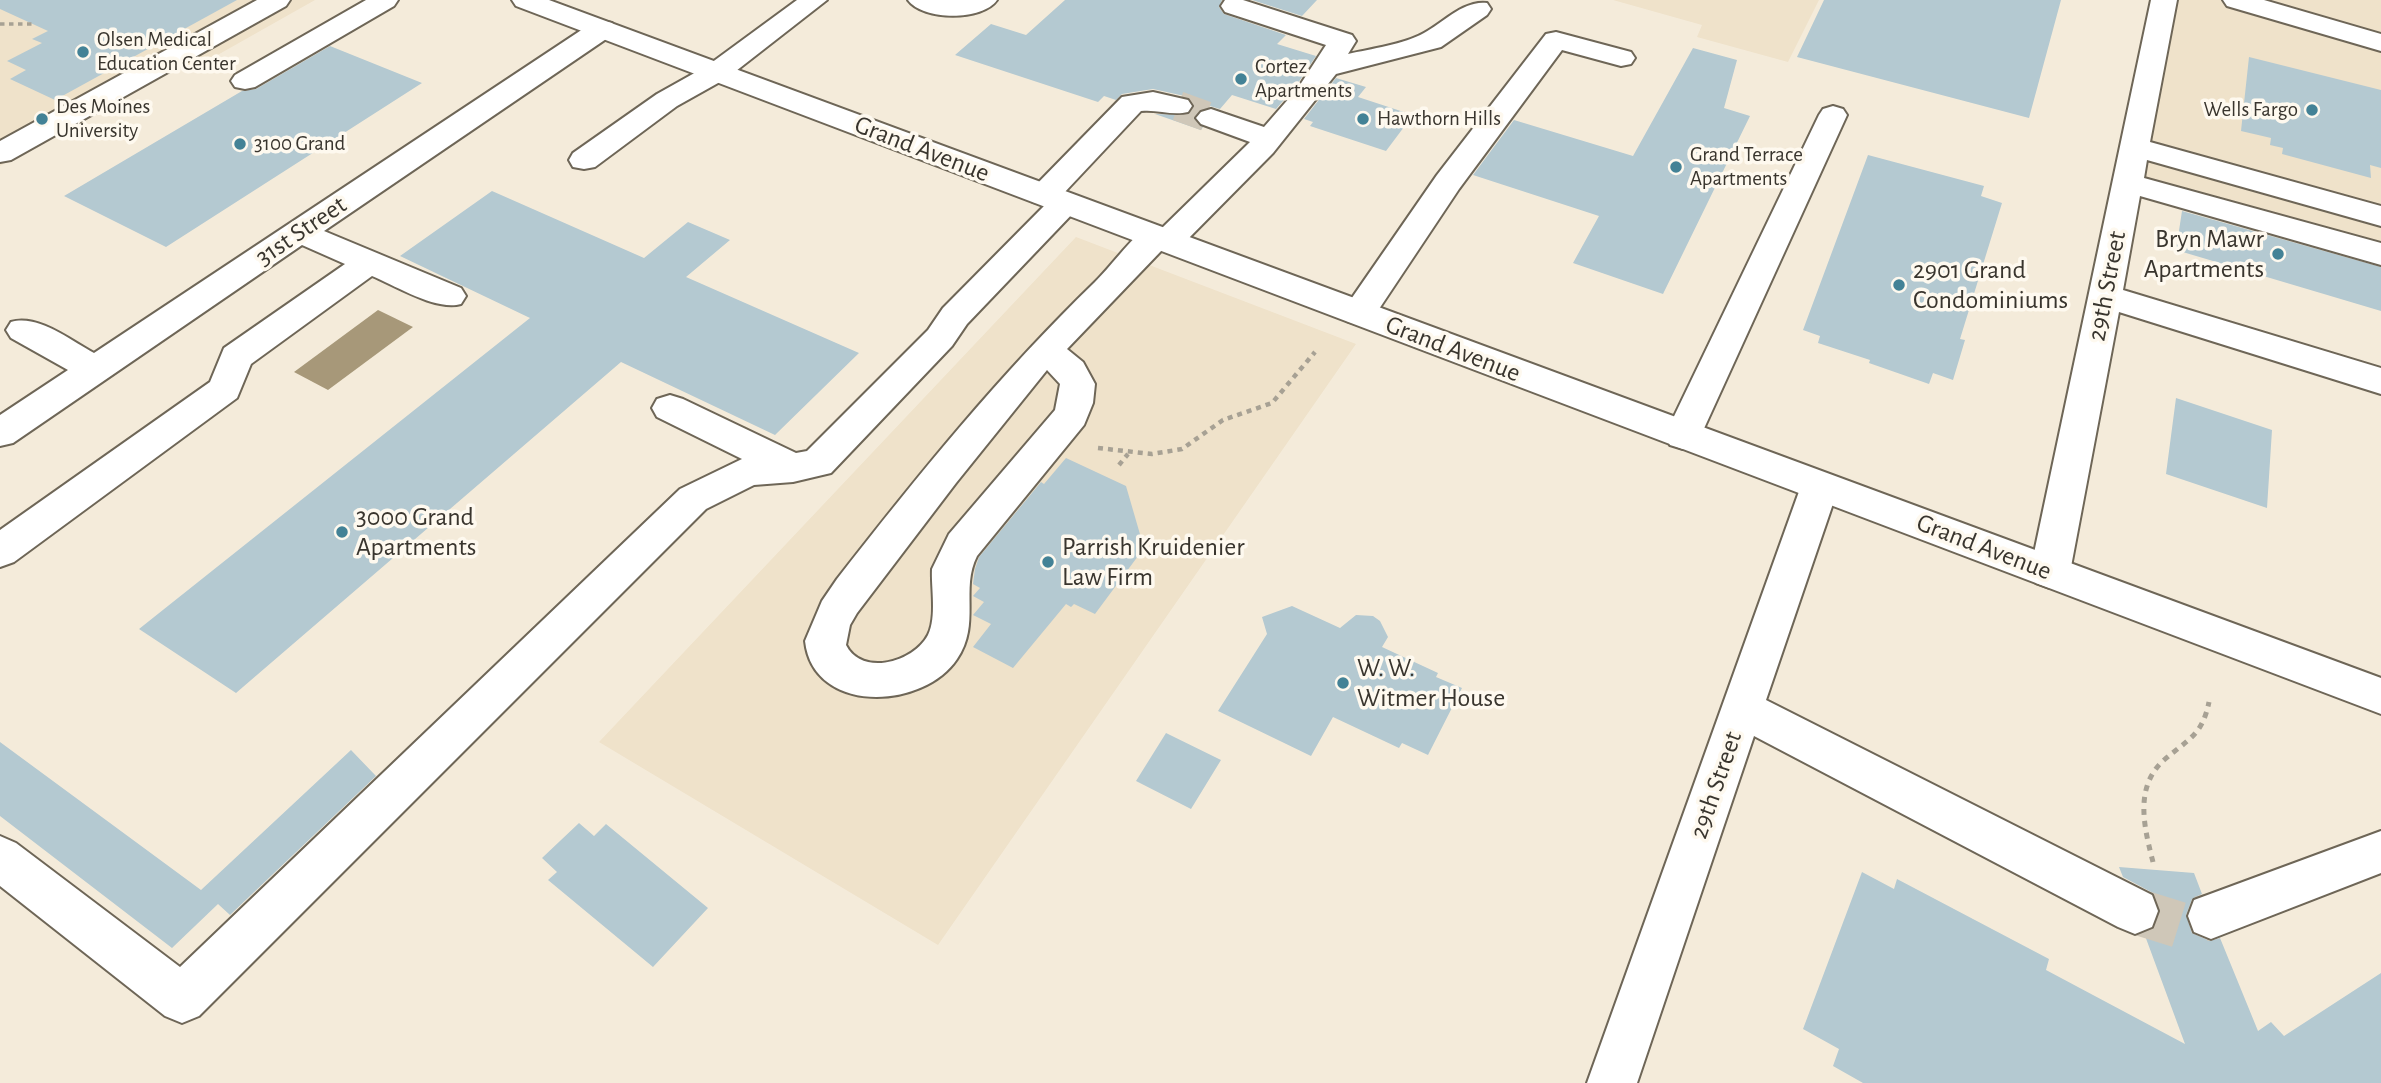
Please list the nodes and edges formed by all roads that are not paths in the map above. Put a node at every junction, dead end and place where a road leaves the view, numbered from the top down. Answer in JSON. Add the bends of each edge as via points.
{"nodes":[{"id":1,"x":277,"y":0,"type":"edge"},
{"id":2,"x":385,"y":0,"type":"edge"},
{"id":3,"x":525,"y":0,"type":"edge"},
{"id":4,"x":814,"y":0,"type":"edge"},
{"id":5,"x":921,"y":0,"type":"edge"},
{"id":6,"x":984,"y":0,"type":"edge"},
{"id":7,"x":2164,"y":0,"type":"edge"},
{"id":8,"x":2244,"y":1,"type":"edge"},
{"id":9,"x":1234,"y":6,"type":"dead end"},
{"id":10,"x":1478,"y":9,"type":"dead end"},
{"id":11,"x":602,"y":29,"type":"junction"},
{"id":12,"x":2381,"y":43,"type":"edge"},
{"id":13,"x":1621,"y":58,"type":"dead end"},
{"id":14,"x":1328,"y":68,"type":"junction"},
{"id":15,"x":717,"y":72,"type":"junction"},
{"id":16,"x":245,"y":81,"type":"dead end"},
{"id":17,"x":1178,"y":106,"type":"tunnel mouth"},
{"id":18,"x":1833,"y":114,"type":"dead end"},
{"id":19,"x":1211,"y":118,"type":"tunnel mouth"},
{"id":20,"x":1268,"y":138,"type":"junction"},
{"id":21,"x":2135,"y":147,"type":"junction"},
{"id":22,"x":0,"y":153,"type":"edge"},
{"id":23,"x":584,"y":160,"type":"dead end"},
{"id":24,"x":2128,"y":183,"type":"junction"},
{"id":25,"x":1054,"y":199,"type":"junction"},
{"id":26,"x":2381,"y":216,"type":"edge"},
{"id":27,"x":299,"y":232,"type":"junction"},
{"id":28,"x":1161,"y":239,"type":"junction"},
{"id":29,"x":2381,"y":254,"type":"edge"},
{"id":30,"x":368,"y":263,"type":"junction"},
{"id":31,"x":449,"y":296,"type":"dead end"},
{"id":32,"x":2105,"y":296,"type":"junction"},
{"id":33,"x":1359,"y":313,"type":"junction"},
{"id":34,"x":23,"y":330,"type":"dead end"},
{"id":35,"x":1045,"y":350,"type":"junction"},
{"id":36,"x":95,"y":369,"type":"junction"},
{"id":37,"x":2381,"y":381,"type":"edge"},
{"id":38,"x":670,"y":408,"type":"dead end"},
{"id":39,"x":0,"y":433,"type":"edge"},
{"id":40,"x":1683,"y":435,"type":"junction"},
{"id":41,"x":793,"y":468,"type":"junction"},
{"id":42,"x":1821,"y":486,"type":"junction"},
{"id":43,"x":0,"y":551,"type":"edge"},
{"id":44,"x":2050,"y":572,"type":"junction"},
{"id":45,"x":2381,"y":696,"type":"edge"},
{"id":46,"x":1742,"y":709,"type":"junction"},
{"id":47,"x":2381,"y":852,"type":"edge"},
{"id":48,"x":0,"y":858,"type":"edge"},
{"id":49,"x":2135,"y":911,"type":"tunnel mouth"},
{"id":50,"x":2211,"y":916,"type":"tunnel mouth"},
{"id":51,"x":1612,"y":1083,"type":"edge"}],
"edges":[{"from":1,"to":22,"type":"street"},
{"from":2,"to":16,"type":"street"},
{"from":3,"to":11,"type":"street","name":"Grand Avenue"},
{"from":4,"to":15,"type":"street"},
{"from":5,"to":6,"type":"street","via":[[948,8]]},
{"from":7,"to":21,"type":"street","name":"29th Street"},
{"from":8,"to":12,"type":"street"},
{"from":9,"to":14,"type":"street","via":[[1342,41]]},
{"from":10,"to":14,"type":"street","via":[[1431,41]]},
{"from":11,"to":15,"type":"street","name":"Grand Avenue"},
{"from":11,"to":27,"type":"street","name":"31st Street"},
{"from":13,"to":33,"type":"street","via":[[1556,40],[1448,182]]},
{"from":14,"to":20,"type":"street"},
{"from":15,"to":23,"type":"street","via":[[667,100]]},
{"from":15,"to":25,"type":"street","name":"Grand Avenue"},
{"from":17,"to":25,"type":"street","via":[[1132,103]]},
{"from":18,"to":40,"type":"street"},
{"from":19,"to":20,"type":"street"},
{"from":20,"to":28,"type":"street"},
{"from":21,"to":24,"type":"street","name":"29th Street"},
{"from":21,"to":26,"type":"street"},
{"from":24,"to":29,"type":"street"},
{"from":24,"to":32,"type":"street","name":"29th Street"},
{"from":25,"to":28,"type":"street","name":"Grand Avenue"},
{"from":25,"to":41,"type":"street","via":[[947,312],[940,338],[818,463]]},
{"from":27,"to":30,"type":"street"},
{"from":27,"to":36,"type":"street","name":"31st Street"},
{"from":28,"to":33,"type":"street","name":"Grand Avenue"},
{"from":28,"to":35,"type":"street"},
{"from":30,"to":31,"type":"street"},
{"from":30,"to":43,"type":"street","via":[[236,357],[225,389]]},
{"from":32,"to":37,"type":"street"},
{"from":32,"to":44,"type":"street","name":"29th Street"},
{"from":33,"to":40,"type":"street","name":"Grand Avenue"},
{"from":34,"to":36,"type":"street"},
{"from":35,"to":35,"type":"street","via":[[965,443],[842,603],[825,639],[830,659],[850,677],[872,681],[903,678],[929,663],[945,645],[953,565],[963,545],[1071,415],[1080,391],[1076,374]]},
{"from":36,"to":39,"type":"street","name":"31st Street"},
{"from":38,"to":41,"type":"street"},
{"from":40,"to":42,"type":"street","name":"Grand Avenue"},
{"from":41,"to":48,"type":"street","via":[[748,471],[693,499],[182,999]]},
{"from":42,"to":44,"type":"street","name":"Grand Avenue"},
{"from":42,"to":46,"type":"street","name":"29th Street"},
{"from":44,"to":45,"type":"street","name":"Grand Avenue"},
{"from":46,"to":49,"type":"street"},
{"from":46,"to":51,"type":"street","name":"29th Street"},
{"from":47,"to":50,"type":"street"}]}
